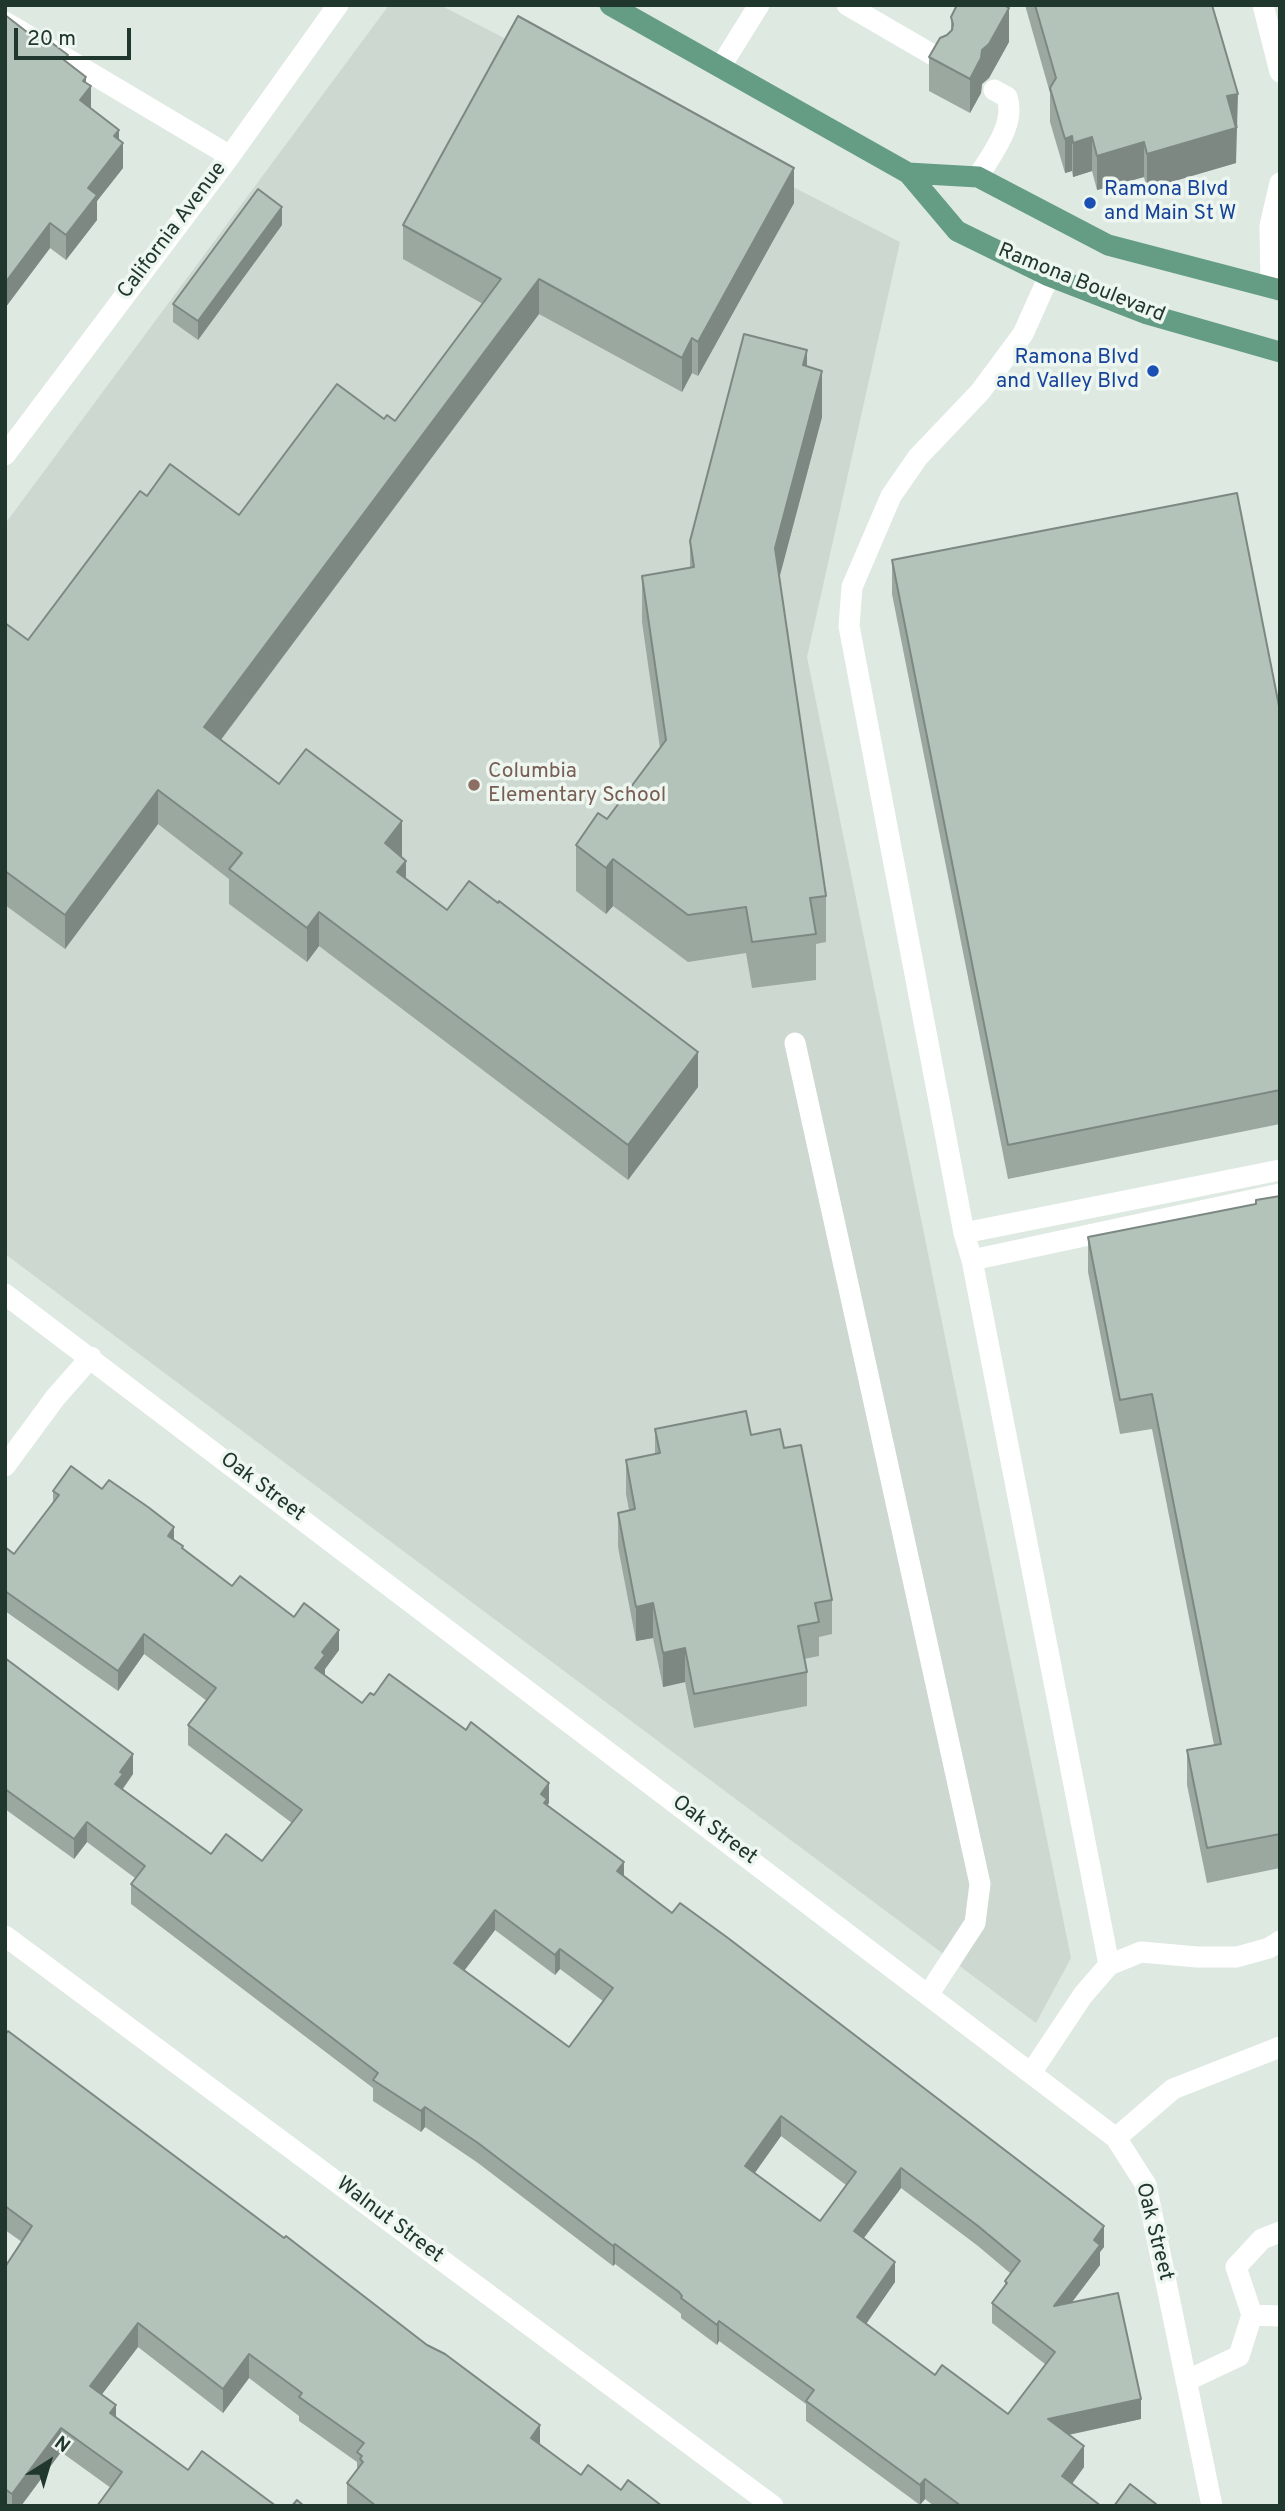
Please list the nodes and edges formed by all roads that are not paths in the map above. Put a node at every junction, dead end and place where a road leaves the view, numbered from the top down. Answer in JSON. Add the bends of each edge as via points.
{"nodes":[{"id":1,"x":338,"y":5,"type":"edge"},
{"id":2,"x":610,"y":5,"type":"edge"},
{"id":3,"x":759,"y":5,"type":"edge"},
{"id":4,"x":848,"y":5,"type":"edge"},
{"id":5,"x":1263,"y":5,"type":"edge"},
{"id":6,"x":5,"y":22,"type":"edge"},
{"id":7,"x":940,"y":59,"type":"edge"},
{"id":8,"x":721,"y":66,"type":"junction"},
{"id":9,"x":1280,"y":72,"type":"edge"},
{"id":10,"x":994,"y":90,"type":"dead end"},
{"id":11,"x":230,"y":156,"type":"junction"},
{"id":12,"x":908,"y":173,"type":"junction"},
{"id":13,"x":978,"y":177,"type":"junction"},
{"id":14,"x":1280,"y":183,"type":"edge"},
{"id":15,"x":1049,"y":276,"type":"junction"},
{"id":16,"x":1277,"y":284,"type":"edge"},
{"id":17,"x":1280,"y":352,"type":"edge"},
{"id":18,"x":5,"y":455,"type":"edge"},
{"id":19,"x":795,"y":1043,"type":"dead end"},
{"id":20,"x":1280,"y":1170,"type":"edge"},
{"id":21,"x":1280,"y":1194,"type":"edge"},
{"id":22,"x":964,"y":1233,"type":"junction"},
{"id":23,"x":972,"y":1260,"type":"junction"},
{"id":24,"x":5,"y":1294,"type":"edge"},
{"id":25,"x":91,"y":1357,"type":"junction"},
{"id":26,"x":5,"y":1466,"type":"edge"},
{"id":27,"x":5,"y":1936,"type":"edge"},
{"id":28,"x":1280,"y":1941,"type":"edge"},
{"id":29,"x":1109,"y":1965,"type":"junction"},
{"id":30,"x":928,"y":1994,"type":"junction"},
{"id":31,"x":1280,"y":2047,"type":"edge"},
{"id":32,"x":1031,"y":2073,"type":"junction"},
{"id":33,"x":1116,"y":2138,"type":"junction"},
{"id":34,"x":1280,"y":2232,"type":"edge"},
{"id":35,"x":1252,"y":2315,"type":"junction"},
{"id":36,"x":1280,"y":2316,"type":"edge"},
{"id":37,"x":1186,"y":2381,"type":"junction"},
{"id":38,"x":774,"y":2506,"type":"edge"},
{"id":39,"x":1212,"y":2506,"type":"edge"}],
"edges":[{"from":1,"to":11,"type":"street","name":"California Avenue"},
{"from":2,"to":8,"type":"main road","name":"Ramona Boulevard"},
{"from":3,"to":8,"type":"street"},
{"from":4,"to":7,"type":"street"},
{"from":5,"to":9,"type":"street"},
{"from":6,"to":11,"type":"street"},
{"from":8,"to":12,"type":"main road","name":"Ramona Boulevard"},
{"from":10,"to":13,"type":"street","via":[[1007,97],[1011,109],[1008,125]]},
{"from":11,"to":18,"type":"street","name":"California Avenue"},
{"from":12,"to":13,"type":"main road","name":"Ramona Boulevard"},
{"from":12,"to":15,"type":"main road","name":"Ramona Boulevard","via":[[957,231]]},
{"from":13,"to":16,"type":"main road","name":"Ramona Boulevard","via":[[1108,245]]},
{"from":14,"to":16,"type":"street","via":[[1270,226]]},
{"from":15,"to":17,"type":"main road","name":"Ramona Boulevard","via":[[1147,314]]},
{"from":15,"to":22,"type":"street","via":[[1023,334],[981,392],[918,457],[891,496],[852,587],[851,640]]},
{"from":19,"to":30,"type":"street","via":[[980,1884],[975,1923]]},
{"from":20,"to":22,"type":"street"},
{"from":21,"to":23,"type":"street"},
{"from":22,"to":23,"type":"street"},
{"from":23,"to":29,"type":"street"},
{"from":24,"to":25,"type":"street","name":"Oak Street"},
{"from":25,"to":26,"type":"street"},
{"from":25,"to":30,"type":"street","name":"Oak Street"},
{"from":27,"to":38,"type":"street","name":"Walnut Street"},
{"from":28,"to":29,"type":"street","via":[[1237,1957],[1141,1952]]},
{"from":29,"to":32,"type":"street","via":[[1083,1995]]},
{"from":30,"to":32,"type":"street","name":"Oak Street"},
{"from":31,"to":33,"type":"street","via":[[1173,2089]]},
{"from":32,"to":33,"type":"street","name":"Oak Street"},
{"from":33,"to":37,"type":"street","name":"Oak Street","via":[[1146,2185]]},
{"from":34,"to":35,"type":"street","via":[[1262,2239],[1237,2267]]},
{"from":35,"to":36,"type":"street"},
{"from":35,"to":37,"type":"street","via":[[1239,2356]]},
{"from":37,"to":39,"type":"street","name":"Oak Street"}]}
